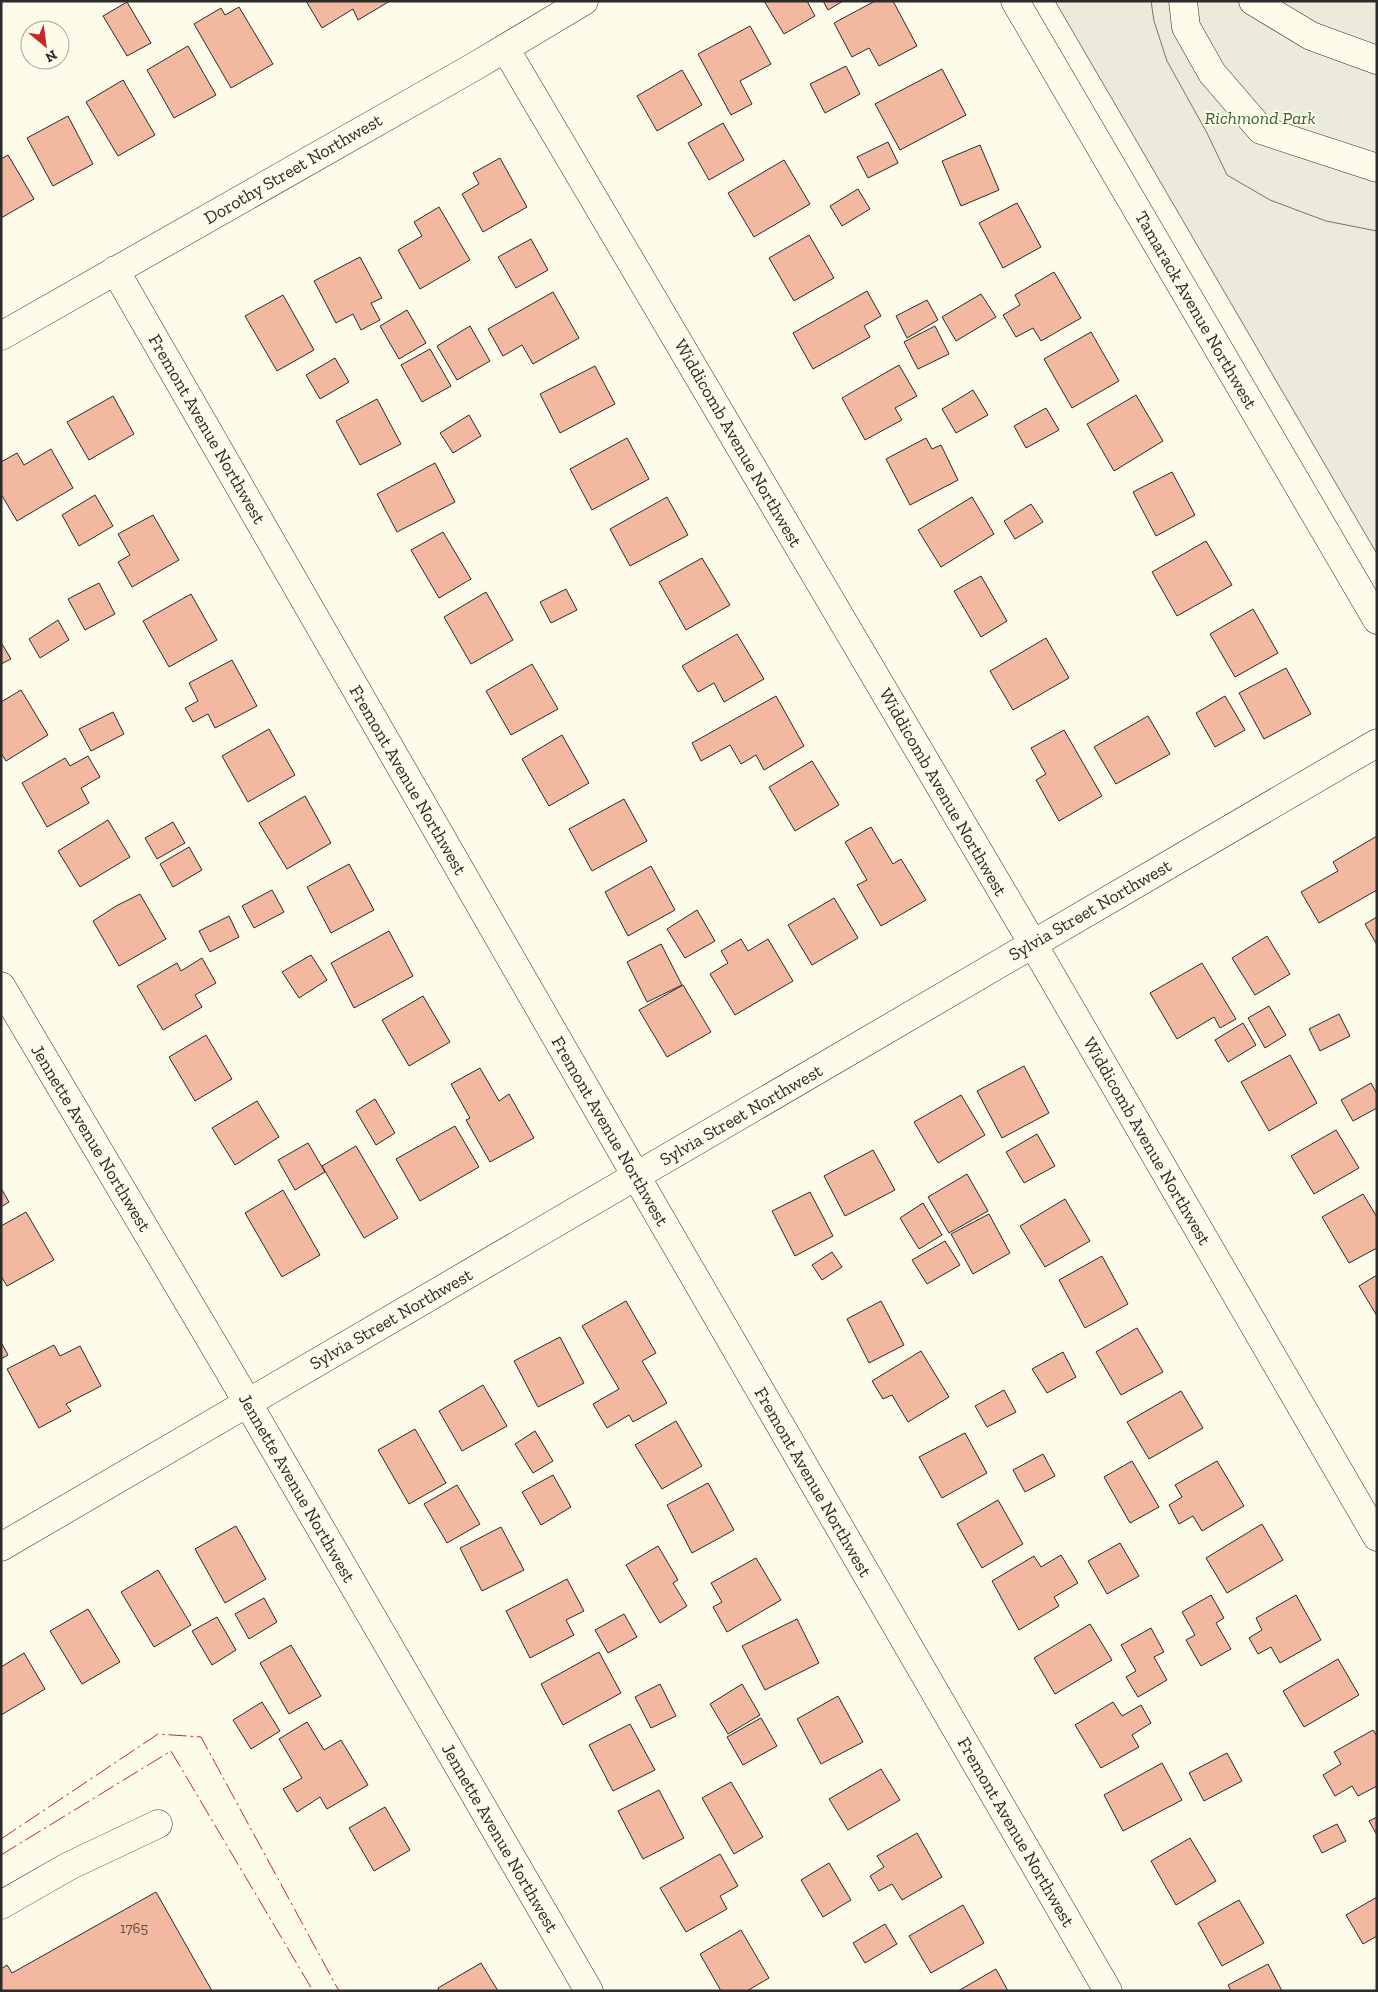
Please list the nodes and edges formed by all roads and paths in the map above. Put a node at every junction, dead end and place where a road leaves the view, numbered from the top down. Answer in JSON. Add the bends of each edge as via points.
{"nodes":[{"id":1,"x":584,"y":1,"type":"edge"},
{"id":2,"x":1015,"y":1,"type":"edge"},
{"id":3,"x":1183,"y":1,"type":"edge"},
{"id":4,"x":1253,"y":1,"type":"edge"},
{"id":5,"x":505,"y":48,"type":"junction"},
{"id":6,"x":1377,"y":60,"type":"edge"},
{"id":7,"x":1377,"y":168,"type":"edge"},
{"id":8,"x":115,"y":270,"type":"junction"},
{"id":9,"x":1,"y":336,"type":"edge"},
{"id":10,"x":1377,"y":620,"type":"edge"},
{"id":11,"x":1377,"y":743,"type":"edge"},
{"id":12,"x":1033,"y":944,"type":"junction"},
{"id":13,"x":1,"y":986,"type":"edge"},
{"id":14,"x":636,"y":1176,"type":"junction"},
{"id":15,"x":248,"y":1404,"type":"junction"},
{"id":16,"x":1377,"y":1537,"type":"edge"},
{"id":17,"x":1,"y":1547,"type":"edge"},
{"id":18,"x":158,"y":1824,"type":"dead end"},
{"id":19,"x":1,"y":1904,"type":"edge"},
{"id":20,"x":589,"y":1991,"type":"edge"},
{"id":21,"x":1108,"y":1991,"type":"edge"}],
"edges":[{"from":1,"to":5,"type":"street","name":"Dorothy Street Northwest"},
{"from":2,"to":10,"type":"street","name":"Tamarack Avenue Northwest"},
{"from":3,"to":7,"type":"street","via":[[1186,27],[1212,73],[1261,130]]},
{"from":4,"to":6,"type":"street","via":[[1311,36]]},
{"from":5,"to":8,"type":"street","name":"Dorothy Street Northwest"},
{"from":5,"to":12,"type":"street","name":"Widdicomb Avenue Northwest"},
{"from":8,"to":9,"type":"street","name":"Dorothy Street Northwest"},
{"from":8,"to":14,"type":"street","name":"Fremont Avenue Northwest"},
{"from":11,"to":12,"type":"street","name":"Sylvia Street Northwest"},
{"from":12,"to":14,"type":"street","name":"Sylvia Street Northwest"},
{"from":12,"to":16,"type":"street","name":"Widdicomb Avenue Northwest"},
{"from":13,"to":15,"type":"street","name":"Jennette Avenue Northwest"},
{"from":14,"to":15,"type":"street","name":"Sylvia Street Northwest"},
{"from":14,"to":21,"type":"street","name":"Fremont Avenue Northwest"},
{"from":15,"to":17,"type":"street","name":"Sylvia Street Northwest"},
{"from":15,"to":20,"type":"street","name":"Jennette Avenue Northwest"},
{"from":18,"to":19,"type":"street","via":[[69,1866]]}]}
